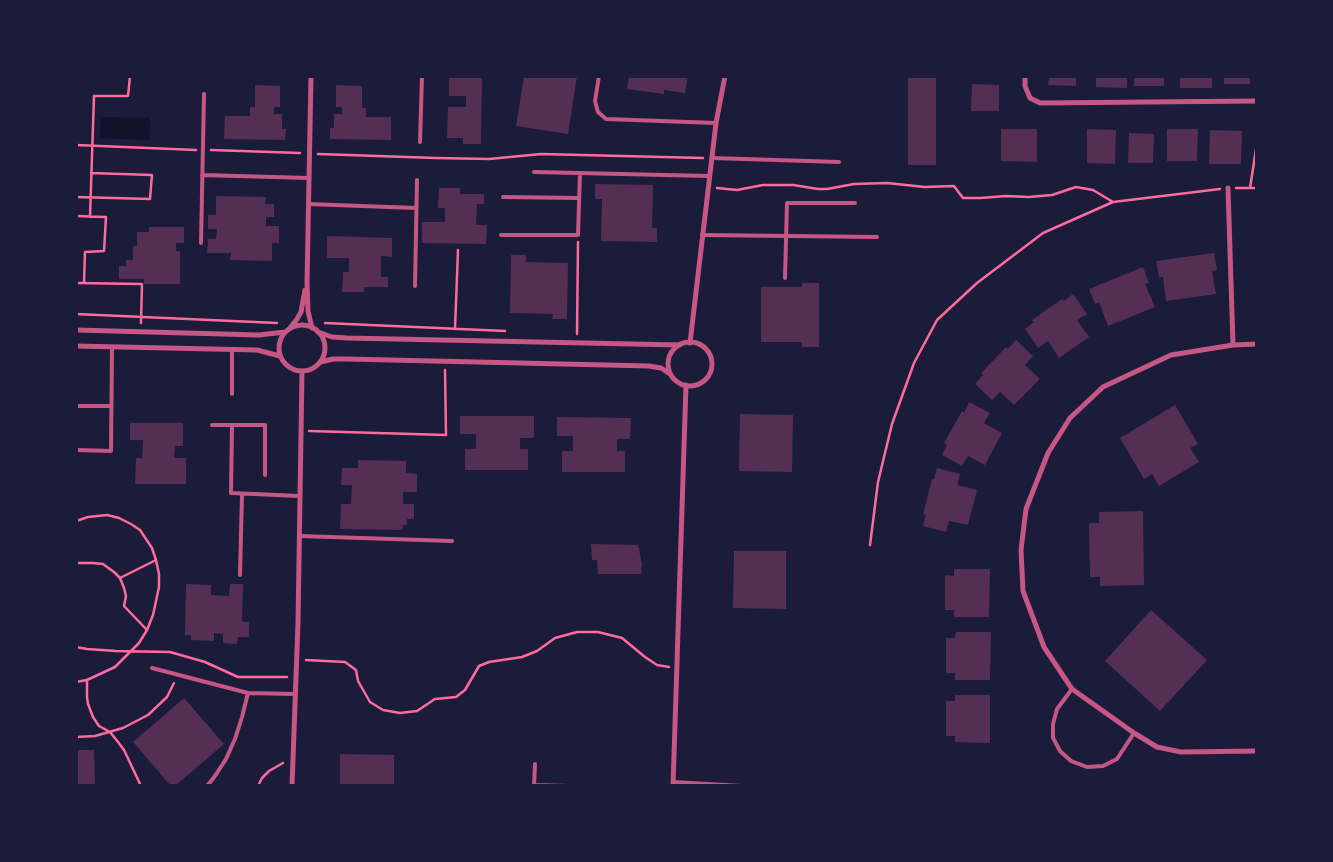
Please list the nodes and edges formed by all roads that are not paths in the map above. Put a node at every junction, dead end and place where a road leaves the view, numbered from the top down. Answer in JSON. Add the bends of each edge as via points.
{"nodes":[{"id":1,"x":311,"y":76,"type":"edge"},
{"id":2,"x":422,"y":76,"type":"edge"},
{"id":3,"x":599,"y":76,"type":"edge"},
{"id":4,"x":725,"y":76,"type":"edge"},
{"id":5,"x":1025,"y":76,"type":"edge"},
{"id":6,"x":204,"y":94,"type":"dead end"},
{"id":7,"x":1257,"y":101,"type":"edge"},
{"id":8,"x":716,"y":123,"type":"junction"},
{"id":9,"x":420,"y":142,"type":"dead end"},
{"id":10,"x":712,"y":158,"type":"junction"},
{"id":11,"x":839,"y":162,"type":"dead end"},
{"id":12,"x":534,"y":172,"type":"dead end"},
{"id":13,"x":580,"y":174,"type":"junction"},
{"id":14,"x":202,"y":175,"type":"junction"},
{"id":15,"x":710,"y":176,"type":"junction"},
{"id":16,"x":309,"y":178,"type":"junction"},
{"id":17,"x":417,"y":180,"type":"dead end"},
{"id":18,"x":1228,"y":188,"type":"road end"},
{"id":19,"x":503,"y":197,"type":"dead end"},
{"id":20,"x":579,"y":198,"type":"junction"},
{"id":21,"x":855,"y":203,"type":"dead end"},
{"id":22,"x":308,"y":204,"type":"junction"},
{"id":23,"x":416,"y":208,"type":"junction"},
{"id":24,"x":501,"y":235,"type":"dead end"},
{"id":25,"x":702,"y":235,"type":"junction"},
{"id":26,"x":786,"y":235,"type":"junction"},
{"id":27,"x":877,"y":237,"type":"dead end"},
{"id":28,"x":201,"y":243,"type":"dead end"},
{"id":29,"x":785,"y":278,"type":"dead end"},
{"id":30,"x":307,"y":283,"type":"junction"},
{"id":31,"x":415,"y":286,"type":"dead end"},
{"id":32,"x":312,"y":325,"type":"junction"},
{"id":33,"x":76,"y":330,"type":"edge"},
{"id":34,"x":287,"y":331,"type":"junction"},
{"id":35,"x":318,"y":332,"type":"junction"},
{"id":36,"x":690,"y":343,"type":"junction"},
{"id":37,"x":1257,"y":344,"type":"edge"},
{"id":38,"x":680,"y":345,"type":"junction"},
{"id":39,"x":1233,"y":345,"type":"junction"},
{"id":40,"x":76,"y":346,"type":"edge"},
{"id":41,"x":112,"y":347,"type":"junction"},
{"id":42,"x":232,"y":350,"type":"junction"},
{"id":43,"x":280,"y":356,"type":"junction"},
{"id":44,"x":321,"y":362,"type":"junction"},
{"id":45,"x":302,"y":372,"type":"junction"},
{"id":46,"x":670,"y":374,"type":"junction"},
{"id":47,"x":686,"y":385,"type":"junction"},
{"id":48,"x":232,"y":394,"type":"dead end"},
{"id":49,"x":76,"y":406,"type":"edge"},
{"id":50,"x":112,"y":406,"type":"junction"},
{"id":51,"x":212,"y":424,"type":"dead end"},
{"id":52,"x":232,"y":425,"type":"junction"},
{"id":53,"x":76,"y":450,"type":"edge"},
{"id":54,"x":265,"y":475,"type":"dead end"},
{"id":55,"x":242,"y":494,"type":"junction"},
{"id":56,"x":301,"y":496,"type":"junction"},
{"id":57,"x":300,"y":536,"type":"junction"},
{"id":58,"x":452,"y":541,"type":"dead end"},
{"id":59,"x":240,"y":575,"type":"dead end"},
{"id":60,"x":152,"y":668,"type":"dead end"},
{"id":61,"x":1072,"y":689,"type":"junction"},
{"id":62,"x":248,"y":693,"type":"junction"},
{"id":63,"x":295,"y":694,"type":"junction"},
{"id":64,"x":1134,"y":733,"type":"junction"},
{"id":65,"x":1257,"y":751,"type":"edge"},
{"id":66,"x":535,"y":764,"type":"dead end"},
{"id":67,"x":673,"y":784,"type":"edge"},
{"id":68,"x":534,"y":785,"type":"edge"},
{"id":69,"x":207,"y":786,"type":"edge"},
{"id":70,"x":292,"y":786,"type":"edge"},
{"id":71,"x":569,"y":786,"type":"edge"},
{"id":72,"x":742,"y":786,"type":"edge"}],
"edges":[{"from":1,"to":16,"type":"street"},
{"from":2,"to":9,"type":"lane"},
{"from":3,"to":8,"type":"lane","via":[[595,102],[598,112],[606,119]]},
{"from":4,"to":8,"type":"street"},
{"from":5,"to":7,"type":"street","via":[[1030,98],[1040,103]]},
{"from":6,"to":14,"type":"lane"},
{"from":8,"to":10,"type":"street"},
{"from":10,"to":11,"type":"lane"},
{"from":10,"to":15,"type":"street"},
{"from":12,"to":13,"type":"lane"},
{"from":13,"to":15,"type":"lane"},
{"from":13,"to":20,"type":"lane"},
{"from":14,"to":16,"type":"lane"},
{"from":14,"to":28,"type":"lane"},
{"from":15,"to":25,"type":"street"},
{"from":16,"to":22,"type":"street"},
{"from":17,"to":23,"type":"lane"},
{"from":18,"to":39,"type":"street"},
{"from":19,"to":20,"type":"lane"},
{"from":20,"to":24,"type":"lane","via":[[578,235]]},
{"from":21,"to":26,"type":"lane","via":[[787,203]]},
{"from":22,"to":23,"type":"lane"},
{"from":22,"to":30,"type":"street"},
{"from":23,"to":31,"type":"lane"},
{"from":25,"to":26,"type":"lane"},
{"from":25,"to":36,"type":"street"},
{"from":26,"to":27,"type":"lane"},
{"from":26,"to":29,"type":"lane"},
{"from":30,"to":32,"type":"street"},
{"from":30,"to":34,"type":"street","via":[[301,312]]},
{"from":32,"to":34,"type":"street","via":[[294,326]]},
{"from":32,"to":35,"type":"street"},
{"from":33,"to":34,"type":"street","via":[[259,334]]},
{"from":34,"to":43,"type":"street","via":[[278,345]]},
{"from":35,"to":38,"type":"street","via":[[347,338]]},
{"from":35,"to":44,"type":"street","via":[[325,345]]},
{"from":36,"to":38,"type":"street"},
{"from":36,"to":47,"type":"street","via":[[707,351],[711,368],[702,382]]},
{"from":37,"to":39,"type":"street"},
{"from":38,"to":46,"type":"street","via":[[669,357]]},
{"from":39,"to":61,"type":"street","via":[[1171,355],[1103,387],[1070,418],[1048,453],[1026,510],[1021,550],[1023,591],[1044,648]]},
{"from":40,"to":41,"type":"street"},
{"from":41,"to":42,"type":"street"},
{"from":41,"to":50,"type":"lane"},
{"from":42,"to":43,"type":"street","via":[[257,350]]},
{"from":42,"to":48,"type":"lane"},
{"from":43,"to":45,"type":"street","via":[[288,367]]},
{"from":44,"to":45,"type":"street"},
{"from":44,"to":46,"type":"street","via":[[347,359],[649,366]]},
{"from":45,"to":56,"type":"street"},
{"from":46,"to":47,"type":"street","via":[[677,382]]},
{"from":47,"to":67,"type":"street"},
{"from":49,"to":50,"type":"lane"},
{"from":50,"to":53,"type":"lane","via":[[111,451]]},
{"from":51,"to":52,"type":"lane"},
{"from":52,"to":54,"type":"lane","via":[[265,425]]},
{"from":52,"to":55,"type":"lane","via":[[231,493]]},
{"from":55,"to":56,"type":"lane"},
{"from":55,"to":59,"type":"lane"},
{"from":56,"to":57,"type":"street"},
{"from":57,"to":58,"type":"lane"},
{"from":57,"to":63,"type":"street"},
{"from":60,"to":62,"type":"lane"},
{"from":61,"to":64,"type":"street"},
{"from":61,"to":64,"type":"lane","via":[[1058,709],[1053,724],[1053,738],[1071,761],[1086,767],[1103,766],[1117,759]]},
{"from":62,"to":63,"type":"lane"},
{"from":62,"to":69,"type":"lane","via":[[235,739],[226,759]]},
{"from":63,"to":70,"type":"street"},
{"from":64,"to":65,"type":"street","via":[[1158,747],[1181,752]]},
{"from":66,"to":68,"type":"lane"},
{"from":67,"to":72,"type":"lane"},
{"from":68,"to":71,"type":"lane"}]}
